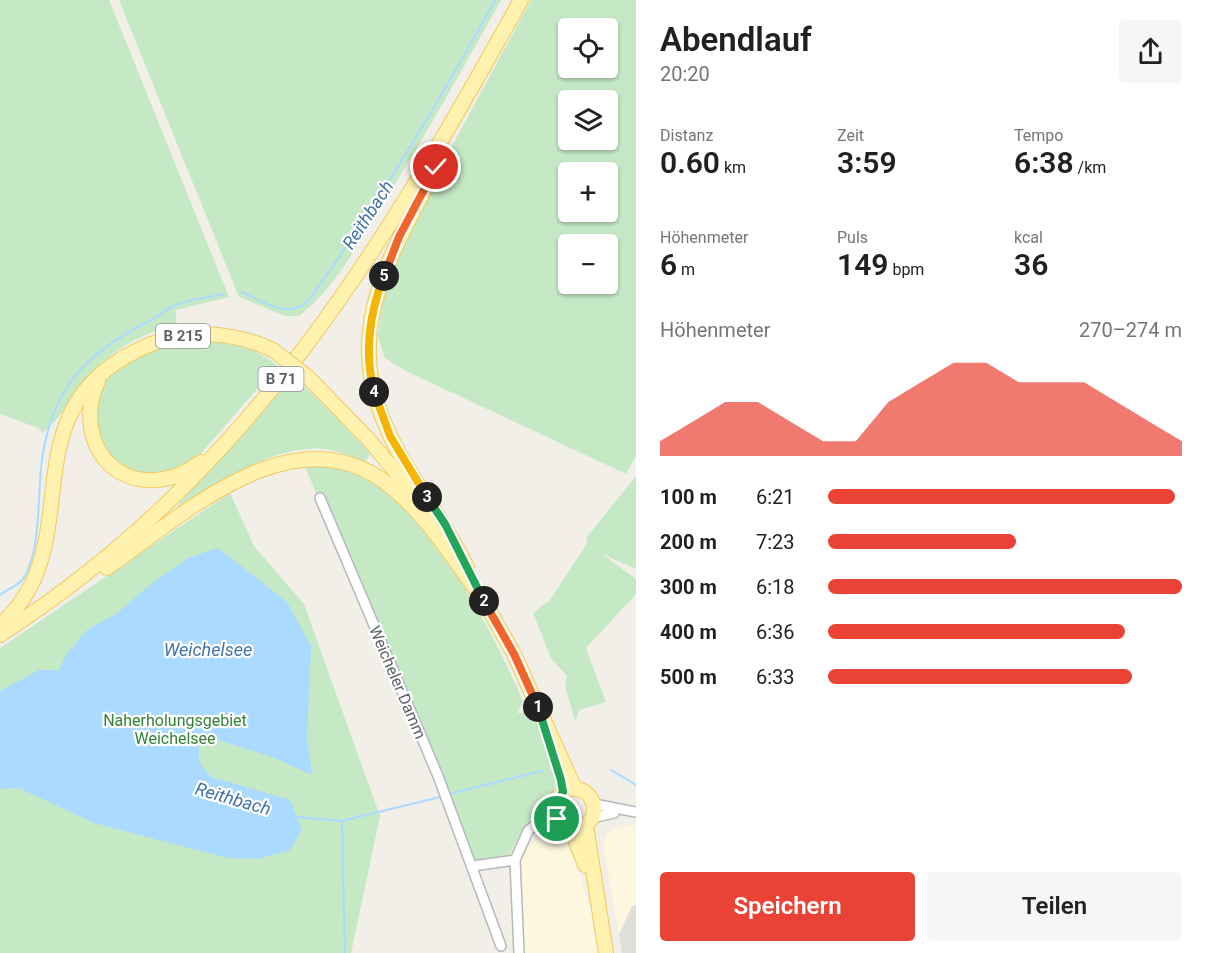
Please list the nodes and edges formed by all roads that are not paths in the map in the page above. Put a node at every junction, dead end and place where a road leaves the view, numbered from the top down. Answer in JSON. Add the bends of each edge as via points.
{"nodes":[{"id":1,"x":521,"y":0,"type":"edge"},
{"id":2,"x":448,"y":131,"type":"junction"},
{"id":3,"x":101,"y":376,"type":"junction"},
{"id":4,"x":225,"y":445,"type":"junction"},
{"id":5,"x":320,"y":498,"type":"dead end"},
{"id":6,"x":53,"y":599,"type":"junction"},
{"id":7,"x":484,"y":601,"type":"junction"},
{"id":8,"x":0,"y":626,"type":"edge"},
{"id":9,"x":0,"y":635,"type":"edge"},
{"id":10,"x":569,"y":791,"type":"junction"},
{"id":11,"x":554,"y":808,"type":"junction"},
{"id":12,"x":636,"y":812,"type":"edge"},
{"id":13,"x":591,"y":816,"type":"junction"},
{"id":14,"x":565,"y":825,"type":"junction"},
{"id":15,"x":528,"y":831,"type":"junction"},
{"id":16,"x":515,"y":860,"type":"junction"},
{"id":17,"x":473,"y":866,"type":"junction"},
{"id":18,"x":596,"y":893,"type":"junction"},
{"id":19,"x":501,"y":946,"type":"dead end"},
{"id":20,"x":519,"y":953,"type":"edge"},
{"id":21,"x":606,"y":953,"type":"edge"}],
"edges":[{"from":1,"to":2,"type":"main road","number":"B 71"},
{"from":2,"to":4,"type":"main road","number":"B 71","via":[[334,309]]},
{"from":2,"to":7,"type":"main road","via":[[436,167],[399,237],[375,297],[369,321],[369,362],[378,405],[390,436],[445,524]]},
{"from":3,"to":4,"type":"main road","via":[[92,394],[90,429],[99,452],[127,476],[147,481],[182,474]]},
{"from":3,"to":7,"type":"main road","number":"B 215","bridge":true,"via":[[134,351],[175,337],[237,337],[273,350],[308,377],[408,485],[446,537]]},
{"from":3,"to":8,"type":"main road","via":[[74,404],[61,434],[53,466],[47,540],[38,572],[24,598]]},
{"from":4,"to":6,"type":"main road","number":"B 71","via":[[133,536]]},
{"from":5,"to":17,"type":"street","name":"Weicheler Damm"},
{"from":6,"to":7,"type":"main road","via":[[97,575],[237,480],[271,466],[321,458],[353,466],[386,483],[420,515]]},
{"from":6,"to":9,"type":"main road","number":"B 71"},
{"from":7,"to":10,"type":"main road","number":"B 215","via":[[514,654]]},
{"from":10,"to":11,"type":"main road"},
{"from":10,"to":13,"type":"main road","via":[[586,792]]},
{"from":11,"to":14,"type":"main road"},
{"from":11,"to":15,"type":"street"},
{"from":12,"to":13,"type":"street"},
{"from":13,"to":14,"type":"main road"},
{"from":13,"to":18,"type":"main road"},
{"from":14,"to":15,"type":"street","via":[[546,822]]},
{"from":14,"to":18,"type":"main road"},
{"from":15,"to":16,"type":"street"},
{"from":16,"to":17,"type":"street"},
{"from":16,"to":20,"type":"street"},
{"from":17,"to":19,"type":"street","name":"Weicheler Damm"},
{"from":18,"to":21,"type":"main road"}]}
